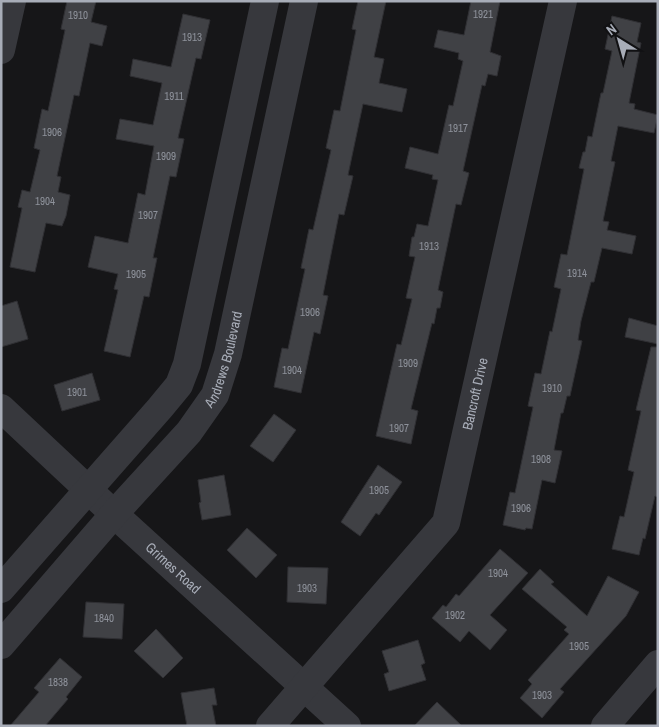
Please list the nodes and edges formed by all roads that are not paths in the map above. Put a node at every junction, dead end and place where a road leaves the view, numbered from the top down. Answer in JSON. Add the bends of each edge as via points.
{"nodes":[{"id":1,"x":12,"y":1,"type":"edge"},
{"id":2,"x":265,"y":1,"type":"edge"},
{"id":3,"x":304,"y":1,"type":"edge"},
{"id":4,"x":563,"y":1,"type":"edge"},
{"id":5,"x":1,"y":50,"type":"edge"},
{"id":6,"x":1,"y":408,"type":"edge"},
{"id":7,"x":88,"y":490,"type":"junction"},
{"id":8,"x":114,"y":514,"type":"junction"},
{"id":9,"x":1,"y":589,"type":"edge"},
{"id":10,"x":1,"y":645,"type":"edge"},
{"id":11,"x":658,"y":664,"type":"edge"},
{"id":12,"x":305,"y":686,"type":"junction"},
{"id":13,"x":270,"y":726,"type":"edge"},
{"id":14,"x":347,"y":726,"type":"edge"},
{"id":15,"x":605,"y":726,"type":"edge"}],
"edges":[{"from":1,"to":5,"type":"street"},
{"from":2,"to":7,"type":"street","via":[[187,364],[179,385]]},
{"from":3,"to":8,"type":"street","name":"Andrews Boulevard","via":[[228,354],[215,395],[189,432]]},
{"from":4,"to":12,"type":"street","name":"Bancroft Drive","via":[[446,523]]},
{"from":6,"to":7,"type":"street","name":"Grimes Road"},
{"from":7,"to":8,"type":"street","name":"Grimes Road"},
{"from":7,"to":9,"type":"street"},
{"from":8,"to":10,"type":"street","name":"Andrews Boulevard"},
{"from":8,"to":12,"type":"street","name":"Grimes Road"},
{"from":11,"to":15,"type":"street"},
{"from":12,"to":13,"type":"street","name":"Bancroft Drive"},
{"from":12,"to":14,"type":"street","name":"Grimes Road"}]}
